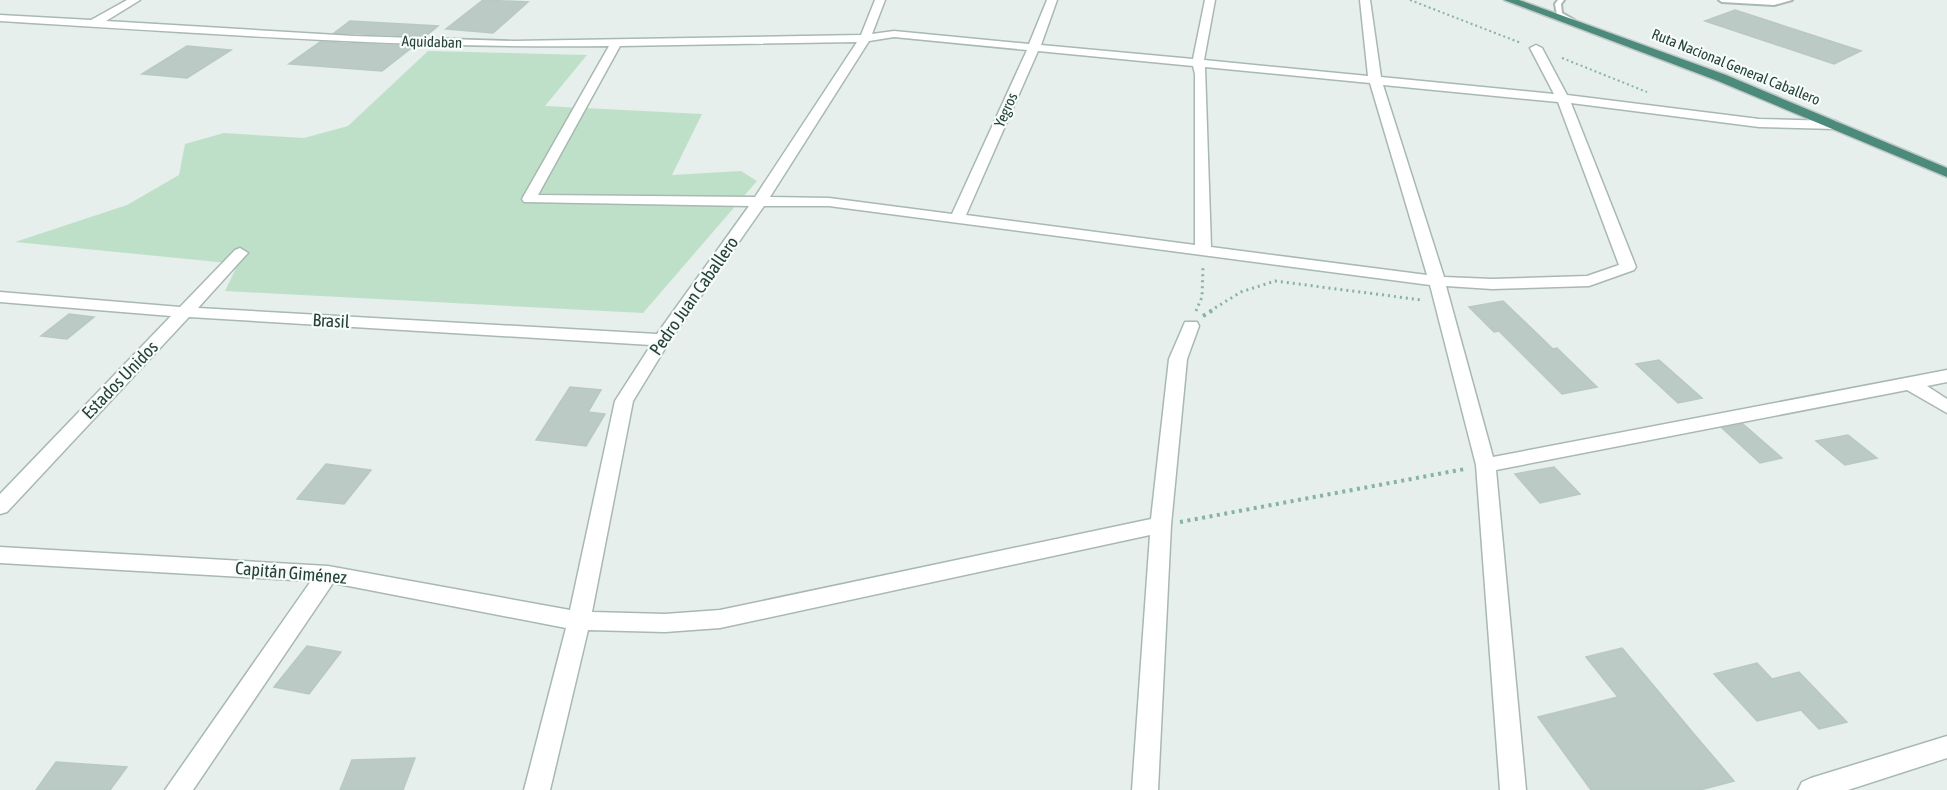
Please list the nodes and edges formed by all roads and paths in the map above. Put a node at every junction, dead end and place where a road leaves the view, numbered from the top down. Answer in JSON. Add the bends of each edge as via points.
{"nodes":[{"id":1,"x":135,"y":0,"type":"edge"},
{"id":2,"x":880,"y":0,"type":"edge"},
{"id":3,"x":1052,"y":0,"type":"edge"},
{"id":4,"x":1210,"y":0,"type":"edge"},
{"id":5,"x":1365,"y":0,"type":"edge"},
{"id":6,"x":1509,"y":0,"type":"edge"},
{"id":7,"x":1560,"y":0,"type":"edge"},
{"id":8,"x":1722,"y":0,"type":"edge"},
{"id":9,"x":1790,"y":0,"type":"edge"},
{"id":10,"x":0,"y":18,"type":"edge"},
{"id":11,"x":1575,"y":23,"type":"junction"},
{"id":12,"x":92,"y":24,"type":"junction"},
{"id":13,"x":865,"y":38,"type":"junction"},
{"id":14,"x":616,"y":43,"type":"junction"},
{"id":15,"x":1536,"y":48,"type":"dead end"},
{"id":16,"x":1031,"y":52,"type":"junction"},
{"id":17,"x":1200,"y":69,"type":"junction"},
{"id":18,"x":1377,"y":86,"type":"junction"},
{"id":19,"x":1564,"y":104,"type":"junction"},
{"id":20,"x":1836,"y":124,"type":"junction"},
{"id":21,"x":1947,"y":173,"type":"edge"},
{"id":22,"x":760,"y":202,"type":"junction"},
{"id":23,"x":957,"y":219,"type":"junction"},
{"id":24,"x":1203,"y":251,"type":"junction"},
{"id":25,"x":240,"y":253,"type":"dead end"},
{"id":26,"x":1437,"y":281,"type":"junction"},
{"id":27,"x":0,"y":297,"type":"edge"},
{"id":28,"x":1441,"y":302,"type":"junction"},
{"id":29,"x":185,"y":312,"type":"junction"},
{"id":30,"x":1191,"y":326,"type":"junction"},
{"id":31,"x":662,"y":340,"type":"junction"},
{"id":32,"x":1947,"y":376,"type":"edge"},
{"id":33,"x":1910,"y":383,"type":"junction"},
{"id":34,"x":1947,"y":407,"type":"edge"},
{"id":35,"x":1486,"y":465,"type":"junction"},
{"id":36,"x":0,"y":507,"type":"edge"},
{"id":37,"x":1161,"y":525,"type":"junction"},
{"id":38,"x":0,"y":555,"type":"edge"},
{"id":39,"x":327,"y":574,"type":"junction"},
{"id":40,"x":579,"y":621,"type":"junction"},
{"id":41,"x":1947,"y":747,"type":"edge"},
{"id":42,"x":178,"y":790,"type":"edge"},
{"id":43,"x":537,"y":790,"type":"edge"},
{"id":44,"x":1145,"y":790,"type":"edge"},
{"id":45,"x":1513,"y":790,"type":"edge"},
{"id":46,"x":1811,"y":790,"type":"edge"}],
"edges":[{"from":1,"to":12,"type":"street"},
{"from":2,"to":13,"type":"street","name":"Pedro Juan Caballero"},
{"from":3,"to":16,"type":"street","name":"Yegros"},
{"from":4,"to":17,"type":"street"},
{"from":5,"to":18,"type":"street"},
{"from":6,"to":11,"type":"highway","name":"Ruta Nacional General Caballero"},
{"from":7,"to":11,"type":"lane","via":[[1559,14]]},
{"from":8,"to":9,"type":"lane"},
{"from":10,"to":12,"type":"street","name":"Aquidaban"},
{"from":11,"to":20,"type":"highway","name":"Ruta Nacional General Caballero"},
{"from":12,"to":14,"type":"street","name":"Aquidaban","via":[[365,39]]},
{"from":13,"to":14,"type":"street","name":"Aquidaban"},
{"from":13,"to":16,"type":"street","name":"Aquidaban","via":[[890,44]]},
{"from":13,"to":22,"type":"street","name":"Pedro Juan Caballero"},
{"from":14,"to":22,"type":"street","via":[[529,199]]},
{"from":15,"to":19,"type":"street"},
{"from":16,"to":17,"type":"street","name":"Aquidaban"},
{"from":16,"to":23,"type":"street","name":"Yegros"},
{"from":17,"to":18,"type":"street","name":"Aquidaban"},
{"from":17,"to":24,"type":"street"},
{"from":18,"to":19,"type":"street","name":"Aquidaban"},
{"from":18,"to":26,"type":"street"},
{"from":19,"to":20,"type":"street","name":"Aquidaban","via":[[1759,123]]},
{"from":19,"to":26,"type":"street","via":[[1628,267],[1589,281]]},
{"from":20,"to":21,"type":"highway","name":"Ruta Nacional General Caballero"},
{"from":22,"to":23,"type":"street","via":[[829,202]]},
{"from":22,"to":31,"type":"street","name":"Pedro Juan Caballero"},
{"from":23,"to":24,"type":"street"},
{"from":24,"to":26,"type":"street"},
{"from":24,"to":30,"type":"path","via":[[1202,297]]},
{"from":25,"to":29,"type":"street","name":"Estados Unidos"},
{"from":26,"to":28,"type":"street"},
{"from":27,"to":29,"type":"street","name":"Brasil"},
{"from":28,"to":30,"type":"path","via":[[1275,281],[1241,292]]},
{"from":28,"to":35,"type":"street"},
{"from":29,"to":31,"type":"street","name":"Brasil"},
{"from":29,"to":36,"type":"street","name":"Estados Unidos"},
{"from":30,"to":37,"type":"street","via":[[1178,359]]},
{"from":31,"to":40,"type":"street","name":"Pedro Juan Caballero","via":[[624,400]]},
{"from":32,"to":33,"type":"street"},
{"from":33,"to":34,"type":"street"},
{"from":33,"to":35,"type":"street"},
{"from":35,"to":37,"type":"path"},
{"from":35,"to":45,"type":"street"},
{"from":37,"to":40,"type":"street","name":"Capitán Giménez","via":[[720,619],[665,623]]},
{"from":37,"to":44,"type":"street"},
{"from":38,"to":39,"type":"street","name":"Capitán Giménez"},
{"from":39,"to":40,"type":"street","name":"Capitán Giménez"},
{"from":39,"to":42,"type":"street"},
{"from":40,"to":43,"type":"street","name":"Pedro Juan Caballero"},
{"from":41,"to":46,"type":"street"}]}
